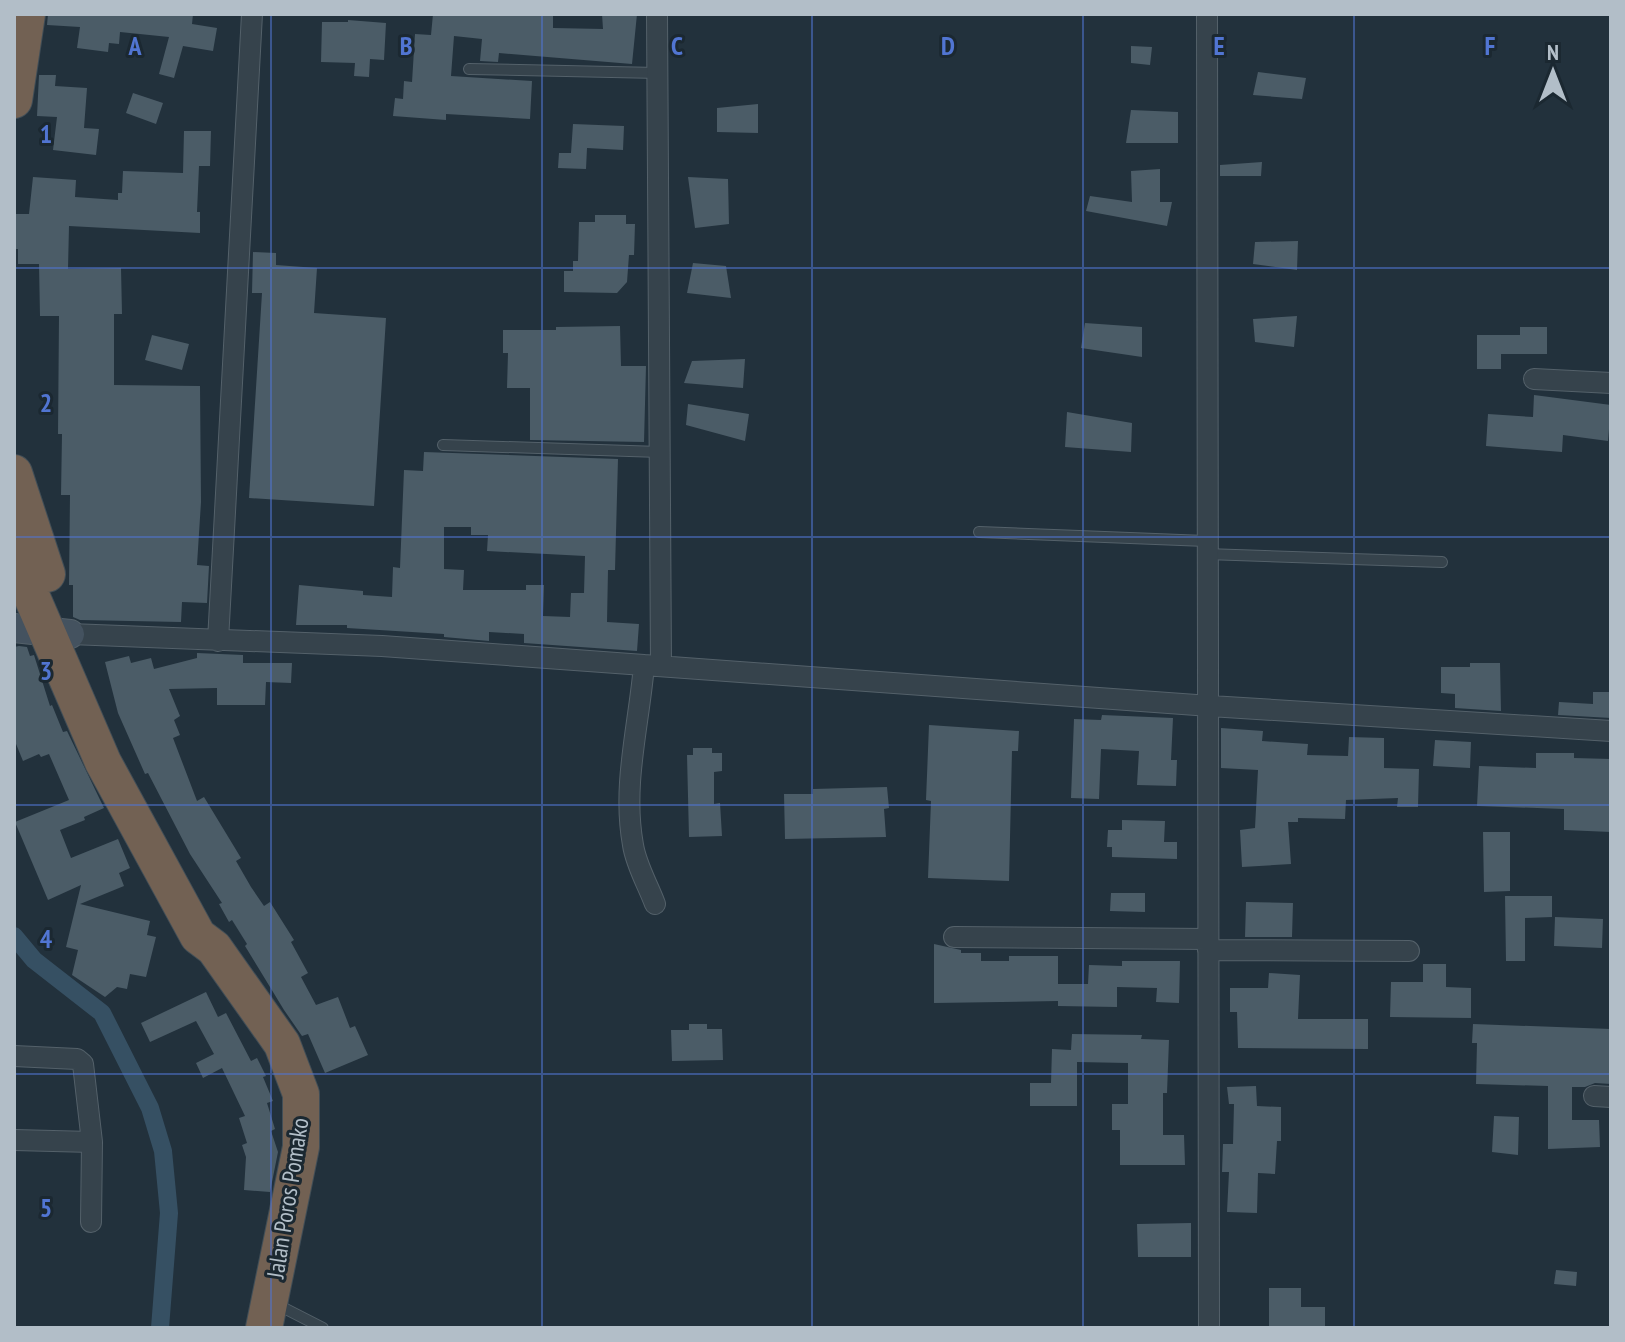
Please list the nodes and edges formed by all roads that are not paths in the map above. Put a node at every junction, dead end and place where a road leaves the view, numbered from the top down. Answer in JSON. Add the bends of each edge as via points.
{"nodes":[{"id":1,"x":27,"y":14,"type":"edge"},
{"id":2,"x":252,"y":14,"type":"edge"},
{"id":3,"x":657,"y":14,"type":"edge"},
{"id":4,"x":1207,"y":14,"type":"edge"},
{"id":5,"x":469,"y":69,"type":"dead end"},
{"id":6,"x":658,"y":73,"type":"junction"},
{"id":7,"x":14,"y":100,"type":"edge"},
{"id":8,"x":1534,"y":379,"type":"dead end"},
{"id":9,"x":1611,"y":383,"type":"edge"},
{"id":10,"x":443,"y":445,"type":"dead end"},
{"id":11,"x":660,"y":452,"type":"junction"},
{"id":12,"x":14,"y":473,"type":"edge"},
{"id":13,"x":979,"y":532,"type":"dead end"},
{"id":14,"x":14,"y":547,"type":"edge"},
{"id":15,"x":1206,"y":548,"type":"junction"},
{"id":16,"x":1442,"y":562,"type":"dead end"},
{"id":17,"x":44,"y":632,"type":"edge"},
{"id":18,"x":218,"y":641,"type":"junction"},
{"id":19,"x":652,"y":665,"type":"junction"},
{"id":20,"x":1210,"y":706,"type":"junction"},
{"id":21,"x":1611,"y":731,"type":"edge"},
{"id":22,"x":655,"y":904,"type":"dead end"},
{"id":23,"x":954,"y":937,"type":"dead end"},
{"id":24,"x":1208,"y":944,"type":"junction"},
{"id":25,"x":1409,"y":951,"type":"dead end"},
{"id":26,"x":14,"y":1056,"type":"edge"},
{"id":27,"x":14,"y":1140,"type":"edge"},
{"id":28,"x":92,"y":1142,"type":"junction"},
{"id":29,"x":91,"y":1222,"type":"dead end"},
{"id":30,"x":268,"y":1314,"type":"edge"},
{"id":31,"x":323,"y":1328,"type":"edge"},
{"id":32,"x":1209,"y":1328,"type":"edge"}],
"edges":[{"from":1,"to":7,"type":"highway"},
{"from":2,"to":18,"type":"street"},
{"from":3,"to":6,"type":"street"},
{"from":4,"to":15,"type":"street"},
{"from":5,"to":6,"type":"lane"},
{"from":6,"to":11,"type":"street"},
{"from":8,"to":9,"type":"street"},
{"from":10,"to":11,"type":"lane"},
{"from":11,"to":19,"type":"street"},
{"from":12,"to":17,"type":"highway","via":[[38,551]]},
{"from":13,"to":15,"type":"lane"},
{"from":14,"to":17,"type":"highway"},
{"from":15,"to":16,"type":"lane"},
{"from":15,"to":20,"type":"street"},
{"from":17,"to":18,"type":"street"},
{"from":17,"to":30,"type":"highway","name":"Jalan Poros Pomako","via":[[113,732],[210,930],[214,948],[282,1044],[301,1094],[301,1147]]},
{"from":18,"to":19,"type":"street","via":[[382,646]]},
{"from":19,"to":20,"type":"street"},
{"from":19,"to":22,"type":"street","via":[[631,759],[630,807],[634,853]]},
{"from":20,"to":21,"type":"street"},
{"from":20,"to":24,"type":"street"},
{"from":23,"to":24,"type":"street"},
{"from":24,"to":25,"type":"street"},
{"from":24,"to":32,"type":"street"},
{"from":26,"to":28,"type":"street","via":[[81,1061]]},
{"from":27,"to":28,"type":"street"},
{"from":28,"to":29,"type":"street"},
{"from":30,"to":31,"type":"lane"}]}
